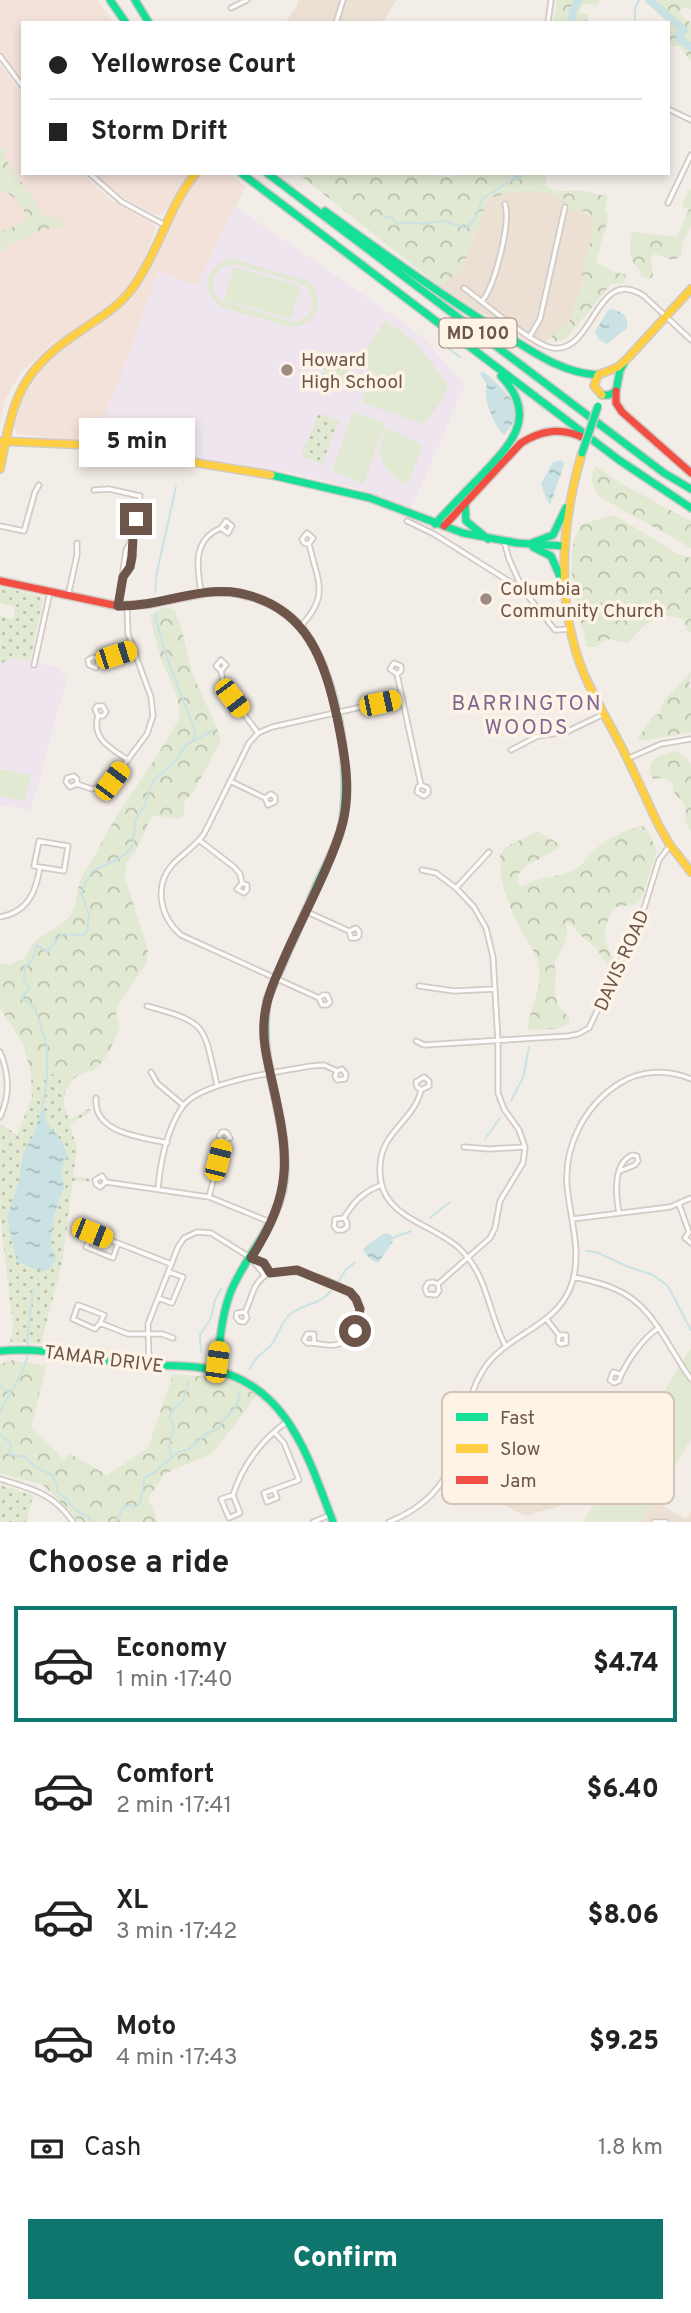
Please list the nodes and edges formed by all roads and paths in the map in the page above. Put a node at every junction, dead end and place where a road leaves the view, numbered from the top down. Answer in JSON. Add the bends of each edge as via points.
{"nodes":[{"id":1,"x":110,"y":0,"type":"edge"},
{"id":2,"x":135,"y":0,"type":"edge"},
{"id":3,"x":247,"y":0,"type":"edge"},
{"id":4,"x":343,"y":0,"type":"edge"},
{"id":5,"x":551,"y":0,"type":"edge"},
{"id":6,"x":230,"y":8,"type":"dead end"},
{"id":7,"x":125,"y":21,"type":"edge"},
{"id":8,"x":148,"y":21,"type":"edge"},
{"id":9,"x":337,"y":21,"type":"edge"},
{"id":10,"x":548,"y":21,"type":"edge"},
{"id":11,"x":0,"y":56,"type":"edge"},
{"id":12,"x":21,"y":84,"type":"edge"},
{"id":13,"x":670,"y":109,"type":"edge"},
{"id":14,"x":691,"y":120,"type":"edge"},
{"id":15,"x":691,"y":155,"type":"edge"},
{"id":16,"x":91,"y":175,"type":"edge"},
{"id":17,"x":194,"y":175,"type":"edge"},
{"id":18,"x":244,"y":175,"type":"edge"},
{"id":19,"x":270,"y":175,"type":"edge"},
{"id":20,"x":276,"y":175,"type":"edge"},
{"id":21,"x":668,"y":203,"type":"dead end"},
{"id":22,"x":505,"y":204,"type":"dead end"},
{"id":23,"x":565,"y":207,"type":"dead end"},
{"id":24,"x":163,"y":224,"type":"junction"},
{"id":25,"x":464,"y":288,"type":"dead end"},
{"id":26,"x":691,"y":289,"type":"edge"},
{"id":27,"x":482,"y":301,"type":"junction"},
{"id":28,"x":667,"y":316,"type":"junction"},
{"id":29,"x":530,"y":336,"type":"junction"},
{"id":30,"x":691,"y":340,"type":"edge"},
{"id":31,"x":472,"y":350,"type":"junction"},
{"id":32,"x":626,"y":359,"type":"junction"},
{"id":33,"x":607,"y":372,"type":"junction"},
{"id":34,"x":598,"y":375,"type":"junction"},
{"id":35,"x":617,"y":380,"type":"junction"},
{"id":36,"x":616,"y":391,"type":"junction"},
{"id":37,"x":602,"y":395,"type":"junction"},
{"id":38,"x":3,"y":441,"type":"edge"},
{"id":39,"x":619,"y":460,"type":"junction"},
{"id":40,"x":0,"y":469,"type":"edge"},
{"id":41,"x":691,"y":473,"type":"edge"},
{"id":42,"x":39,"y":485,"type":"dead end"},
{"id":43,"x":691,"y":489,"type":"edge"},
{"id":44,"x":94,"y":490,"type":"dead end"},
{"id":45,"x":569,"y":501,"type":"junction"},
{"id":46,"x":465,"y":503,"type":"junction"},
{"id":47,"x":691,"y":508,"type":"edge"},
{"id":48,"x":407,"y":522,"type":"dead end"},
{"id":49,"x":440,"y":525,"type":"junction"},
{"id":50,"x":0,"y":526,"type":"edge"},
{"id":51,"x":221,"y":528,"type":"dead end"},
{"id":52,"x":488,"y":539,"type":"junction"},
{"id":53,"x":504,"y":541,"type":"junction"},
{"id":54,"x":77,"y":543,"type":"dead end"},
{"id":55,"x":309,"y":544,"type":"dead end"},
{"id":56,"x":527,"y":545,"type":"junction"},
{"id":57,"x":564,"y":546,"type":"junction"},
{"id":58,"x":0,"y":581,"type":"edge"},
{"id":59,"x":523,"y":590,"type":"junction"},
{"id":60,"x":565,"y":590,"type":"junction"},
{"id":61,"x":50,"y":592,"type":"junction"},
{"id":62,"x":201,"y":592,"type":"junction"},
{"id":63,"x":68,"y":596,"type":"junction"},
{"id":64,"x":118,"y":606,"type":"junction"},
{"id":65,"x":127,"y":606,"type":"junction"},
{"id":66,"x":300,"y":627,"type":"junction"},
{"id":67,"x":571,"y":629,"type":"junction"},
{"id":68,"x":132,"y":649,"type":"junction"},
{"id":69,"x":99,"y":660,"type":"dead end"},
{"id":70,"x":34,"y":664,"type":"dead end"},
{"id":71,"x":221,"y":671,"type":"dead end"},
{"id":72,"x":397,"y":674,"type":"dead end"},
{"id":73,"x":402,"y":698,"type":"junction"},
{"id":74,"x":336,"y":713,"type":"junction"},
{"id":75,"x":604,"y":714,"type":"junction"},
{"id":76,"x":98,"y":716,"type":"dead end"},
{"id":77,"x":258,"y":733,"type":"junction"},
{"id":78,"x":691,"y":739,"type":"edge"},
{"id":79,"x":511,"y":750,"type":"dead end"},
{"id":80,"x":627,"y":759,"type":"junction"},
{"id":81,"x":128,"y":761,"type":"junction"},
{"id":82,"x":230,"y":781,"type":"junction"},
{"id":83,"x":77,"y":784,"type":"dead end"},
{"id":84,"x":421,"y":785,"type":"dead end"},
{"id":85,"x":265,"y":798,"type":"dead end"},
{"id":86,"x":200,"y":840,"type":"junction"},
{"id":87,"x":670,"y":845,"type":"junction"},
{"id":88,"x":489,"y":852,"type":"dead end"},
{"id":89,"x":40,"y":867,"type":"junction"},
{"id":90,"x":422,"y":870,"type":"dead end"},
{"id":91,"x":691,"y":872,"type":"edge"},
{"id":92,"x":242,"y":883,"type":"dead end"},
{"id":93,"x":456,"y":888,"type":"junction"},
{"id":94,"x":305,"y":911,"type":"junction"},
{"id":95,"x":0,"y":917,"type":"edge"},
{"id":96,"x":349,"y":931,"type":"dead end"},
{"id":97,"x":275,"y":978,"type":"junction"},
{"id":98,"x":419,"y":986,"type":"dead end"},
{"id":99,"x":495,"y":989,"type":"junction"},
{"id":100,"x":319,"y":998,"type":"dead end"},
{"id":101,"x":147,"y":1006,"type":"dead end"},
{"id":102,"x":416,"y":1041,"type":"dead end"},
{"id":103,"x":498,"y":1041,"type":"junction"},
{"id":104,"x":0,"y":1052,"type":"edge"},
{"id":105,"x":337,"y":1071,"type":"dead end"},
{"id":106,"x":151,"y":1072,"type":"dead end"},
{"id":107,"x":270,"y":1074,"type":"junction"},
{"id":108,"x":691,"y":1079,"type":"edge"},
{"id":109,"x":217,"y":1086,"type":"junction"},
{"id":110,"x":422,"y":1090,"type":"dead end"},
{"id":111,"x":96,"y":1098,"type":"dead end"},
{"id":112,"x":183,"y":1105,"type":"junction"},
{"id":113,"x":0,"y":1117,"type":"edge"},
{"id":114,"x":223,"y":1142,"type":"dead end"},
{"id":115,"x":167,"y":1143,"type":"junction"},
{"id":116,"x":464,"y":1147,"type":"dead end"},
{"id":117,"x":525,"y":1147,"type":"junction"},
{"id":118,"x":620,"y":1171,"type":"junction"},
{"id":119,"x":106,"y":1182,"type":"dead end"},
{"id":120,"x":382,"y":1185,"type":"junction"},
{"id":121,"x":158,"y":1189,"type":"junction"},
{"id":122,"x":209,"y":1197,"type":"junction"},
{"id":123,"x":691,"y":1198,"type":"edge"},
{"id":124,"x":679,"y":1204,"type":"junction"},
{"id":125,"x":619,"y":1213,"type":"junction"},
{"id":126,"x":344,"y":1217,"type":"dead end"},
{"id":127,"x":572,"y":1219,"type":"junction"},
{"id":128,"x":272,"y":1223,"type":"junction"},
{"id":129,"x":690,"y":1232,"type":"edge"},
{"id":130,"x":118,"y":1243,"type":"junction"},
{"id":131,"x":691,"y":1243,"type":"edge"},
{"id":132,"x":251,"y":1258,"type":"junction"},
{"id":133,"x":469,"y":1258,"type":"junction"},
{"id":134,"x":171,"y":1264,"type":"junction"},
{"id":135,"x":169,"y":1272,"type":"junction"},
{"id":136,"x":268,"y":1274,"type":"junction"},
{"id":137,"x":574,"y":1277,"type":"junction"},
{"id":138,"x":438,"y":1284,"type":"junction"},
{"id":139,"x":158,"y":1298,"type":"junction"},
{"id":140,"x":245,"y":1312,"type":"dead end"},
{"id":141,"x":547,"y":1320,"type":"junction"},
{"id":142,"x":100,"y":1323,"type":"junction"},
{"id":143,"x":659,"y":1328,"type":"junction"},
{"id":144,"x":148,"y":1334,"type":"junction"},
{"id":145,"x":559,"y":1335,"type":"dead end"},
{"id":146,"x":173,"y":1338,"type":"dead end"},
{"id":147,"x":314,"y":1342,"type":"dead end"},
{"id":148,"x":505,"y":1345,"type":"junction"},
{"id":149,"x":0,"y":1351,"type":"edge"},
{"id":150,"x":149,"y":1366,"type":"junction"},
{"id":151,"x":216,"y":1370,"type":"junction"},
{"id":152,"x":620,"y":1374,"type":"dead end"},
{"id":153,"x":691,"y":1379,"type":"edge"},
{"id":154,"x":473,"y":1392,"type":"edge"},
{"id":155,"x":289,"y":1420,"type":"junction"},
{"id":156,"x":274,"y":1432,"type":"junction"},
{"id":157,"x":0,"y":1479,"type":"edge"},
{"id":158,"x":442,"y":1485,"type":"edge"},
{"id":159,"x":274,"y":1489,"type":"dead end"},
{"id":160,"x":233,"y":1495,"type":"junction"},
{"id":161,"x":332,"y":1518,"type":"edge"},
{"id":162,"x":73,"y":1522,"type":"edge"},
{"id":163,"x":313,"y":1522,"type":"edge"},
{"id":164,"x":389,"y":1522,"type":"edge"},
{"id":165,"x":654,"y":1522,"type":"edge"},
{"id":166,"x":666,"y":1522,"type":"edge"}],
"edges":[{"from":1,"to":7,"type":"main road"},
{"from":2,"to":8,"type":"main road"},
{"from":3,"to":6,"type":"street"},
{"from":4,"to":9,"type":"street"},
{"from":5,"to":10,"type":"street"},
{"from":11,"to":12,"type":"street"},
{"from":13,"to":14,"type":"street"},
{"from":15,"to":21,"type":"street"},
{"from":16,"to":24,"type":"street","via":[[122,202]]},
{"from":17,"to":24,"type":"main road"},
{"from":18,"to":31,"type":"main road","number":"MD 100"},
{"from":19,"to":43,"type":"main road","number":"MD 100"},
{"from":20,"to":34,"type":"main road","via":[[477,317],[555,363]]},
{"from":22,"to":27,"type":"street","via":[[507,219],[492,286]]},
{"from":23,"to":29,"type":"street","via":[[540,319]]},
{"from":24,"to":38,"type":"main road","via":[[144,270],[125,298],[33,367],[15,396]]},
{"from":25,"to":27,"type":"street"},
{"from":26,"to":28,"type":"main road"},
{"from":27,"to":29,"type":"street"},
{"from":28,"to":29,"type":"street","via":[[638,292],[625,289],[607,297],[579,338],[568,346],[551,348]]},
{"from":28,"to":30,"type":"street"},
{"from":28,"to":32,"type":"main road"},
{"from":31,"to":39,"type":"main road","number":"MD 100"},
{"from":31,"to":49,"type":"main road","via":[[510,387],[518,402],[519,423],[511,444]]},
{"from":32,"to":33,"type":"main road"},
{"from":32,"to":35,"type":"main road"},
{"from":33,"to":34,"type":"main road"},
{"from":33,"to":35,"type":"main road"},
{"from":34,"to":37,"type":"main road","via":[[594,386]]},
{"from":35,"to":36,"type":"main road"},
{"from":36,"to":37,"type":"main road"},
{"from":36,"to":41,"type":"main road","via":[[622,412]]},
{"from":37,"to":45,"type":"main road","bridge":true},
{"from":38,"to":40,"type":"main road"},
{"from":38,"to":49,"type":"main road","via":[[109,448],[288,478],[370,498]]},
{"from":39,"to":46,"type":"main road","via":[[572,432],[537,433],[521,443]]},
{"from":39,"to":47,"type":"main road","number":"MD 100"},
{"from":42,"to":50,"type":"street","via":[[24,531]]},
{"from":44,"to":64,"type":"street","via":[[140,496]]},
{"from":45,"to":56,"type":"main road","via":[[552,535]]},
{"from":45,"to":57,"type":"main road"},
{"from":46,"to":49,"type":"main road"},
{"from":46,"to":52,"type":"main road","via":[[466,522]]},
{"from":48,"to":59,"type":"street"},
{"from":49,"to":52,"type":"main road"},
{"from":51,"to":62,"type":"street","via":[[199,549]]},
{"from":52,"to":53,"type":"main road"},
{"from":53,"to":56,"type":"main road"},
{"from":53,"to":59,"type":"street"},
{"from":54,"to":63,"type":"street"},
{"from":55,"to":66,"type":"street","via":[[319,599]]},
{"from":56,"to":57,"type":"main road"},
{"from":56,"to":60,"type":"main road","via":[[551,556]]},
{"from":57,"to":60,"type":"main road"},
{"from":58,"to":61,"type":"main road"},
{"from":59,"to":67,"type":"street","via":[[553,629]]},
{"from":60,"to":67,"type":"main road"},
{"from":61,"to":63,"type":"main road"},
{"from":61,"to":70,"type":"street"},
{"from":62,"to":65,"type":"main road"},
{"from":62,"to":66,"type":"main road","via":[[251,597],[281,611]]},
{"from":63,"to":64,"type":"main road"},
{"from":64,"to":65,"type":"main road"},
{"from":65,"to":68,"type":"street"},
{"from":66,"to":74,"type":"main road","via":[[321,658]]},
{"from":67,"to":75,"type":"main road","via":[[582,668]]},
{"from":68,"to":69,"type":"street"},
{"from":68,"to":81,"type":"street","via":[[151,697],[153,716]]},
{"from":71,"to":77,"type":"street","via":[[229,693]]},
{"from":72,"to":73,"type":"street"},
{"from":73,"to":74,"type":"street"},
{"from":73,"to":84,"type":"street"},
{"from":74,"to":77,"type":"street"},
{"from":74,"to":94,"type":"main road","via":[[347,773],[345,811]]},
{"from":75,"to":79,"type":"street"},
{"from":75,"to":80,"type":"main road"},
{"from":76,"to":81,"type":"street","via":[[99,736]]},
{"from":77,"to":82,"type":"street"},
{"from":78,"to":80,"type":"street","via":[[661,744]]},
{"from":80,"to":87,"type":"main road"},
{"from":81,"to":83,"type":"street","via":[[105,787]]},
{"from":82,"to":85,"type":"street"},
{"from":82,"to":86,"type":"street"},
{"from":86,"to":92,"type":"street","via":[[237,871]]},
{"from":86,"to":97,"type":"street","via":[[166,874],[161,895],[165,916],[188,939]]},
{"from":87,"to":91,"type":"main road"},
{"from":87,"to":103,"type":"street","name":"DAVIS ROAD","via":[[659,860],[641,918],[589,1028],[568,1036]]},
{"from":88,"to":93,"type":"street"},
{"from":89,"to":89,"type":"street","via":[[34,866],[39,841],[68,846],[64,871]]},
{"from":89,"to":95,"type":"street","via":[[29,902]]},
{"from":90,"to":93,"type":"street","via":[[436,873]]},
{"from":93,"to":99,"type":"street","via":[[485,928]]},
{"from":94,"to":96,"type":"street"},
{"from":94,"to":97,"type":"main road"},
{"from":97,"to":100,"type":"street"},
{"from":97,"to":107,"type":"main road","via":[[264,1021]]},
{"from":98,"to":99,"type":"street","via":[[454,991]]},
{"from":99,"to":103,"type":"street"},
{"from":101,"to":109,"type":"street","via":[[185,1017],[198,1026]]},
{"from":102,"to":103,"type":"street","name":"DAVIS ROAD","via":[[424,1045]]},
{"from":103,"to":117,"type":"street","via":[[499,1099]]},
{"from":104,"to":113,"type":"street","via":[[7,1092]]},
{"from":105,"to":107,"type":"street","via":[[318,1065]]},
{"from":106,"to":112,"type":"street"},
{"from":107,"to":109,"type":"street"},
{"from":107,"to":128,"type":"main road","via":[[286,1156]]},
{"from":108,"to":127,"type":"street","via":[[669,1073],[642,1074],[596,1102],[578,1130],[569,1158]]},
{"from":109,"to":112,"type":"street"},
{"from":110,"to":120,"type":"street","via":[[414,1109],[386,1142],[380,1162]]},
{"from":111,"to":115,"type":"street","via":[[97,1112],[109,1126]]},
{"from":112,"to":115,"type":"street"},
{"from":114,"to":122,"type":"street"},
{"from":115,"to":121,"type":"street"},
{"from":116,"to":117,"type":"street"},
{"from":117,"to":133,"type":"street","via":[[523,1163],[498,1206],[493,1233]]},
{"from":118,"to":118,"type":"street","via":[[628,1156],[636,1156],[635,1165]]},
{"from":118,"to":125,"type":"street"},
{"from":119,"to":121,"type":"street"},
{"from":120,"to":126,"type":"street","via":[[362,1194]]},
{"from":120,"to":133,"type":"street","via":[[403,1216],[446,1239]]},
{"from":121,"to":122,"type":"street"},
{"from":122,"to":128,"type":"street"},
{"from":123,"to":124,"type":"street"},
{"from":124,"to":125,"type":"street"},
{"from":124,"to":129,"type":"street"},
{"from":125,"to":127,"type":"street"},
{"from":127,"to":137,"type":"street"},
{"from":128,"to":132,"type":"main road"},
{"from":129,"to":131,"type":"street","via":[[685,1238]]},
{"from":130,"to":130,"type":"street","via":[[92,1233],[86,1247],[113,1258]]},
{"from":130,"to":134,"type":"street"},
{"from":132,"to":134,"type":"street","via":[[211,1233],[197,1232],[181,1241]]},
{"from":132,"to":136,"type":"street"},
{"from":132,"to":151,"type":"main road","via":[[232,1289]]},
{"from":133,"to":138,"type":"street"},
{"from":133,"to":148,"type":"street","via":[[482,1278]]},
{"from":134,"to":135,"type":"street"},
{"from":135,"to":139,"type":"street"},
{"from":135,"to":139,"type":"street","via":[[183,1277],[172,1303]]},
{"from":136,"to":140,"type":"street","via":[[253,1290]]},
{"from":136,"to":147,"type":"street","via":[[297,1270],[354,1295],[359,1314],[355,1331],[334,1345]]},
{"from":137,"to":141,"type":"street"},
{"from":137,"to":143,"type":"street","via":[[629,1296]]},
{"from":138,"to":138,"type":"street","via":[[436,1295],[427,1294],[428,1283]]},
{"from":139,"to":144,"type":"street"},
{"from":141,"to":145,"type":"street"},
{"from":141,"to":148,"type":"street"},
{"from":142,"to":142,"type":"street","via":[[95,1329],[73,1320],[78,1305],[104,1315]]},
{"from":142,"to":144,"type":"street","via":[[123,1332]]},
{"from":143,"to":152,"type":"street","via":[[643,1340]]},
{"from":143,"to":153,"type":"street"},
{"from":144,"to":146,"type":"street"},
{"from":144,"to":150,"type":"street"},
{"from":148,"to":154,"type":"street","via":[[484,1367]]},
{"from":149,"to":150,"type":"main road","name":"TAMAR DRIVE","via":[[32,1349]]},
{"from":150,"to":151,"type":"main road","name":"TAMAR DRIVE"},
{"from":151,"to":155,"type":"main road","name":"TAMAR DRIVE","via":[[253,1384],[276,1402]]},
{"from":155,"to":156,"type":"street"},
{"from":155,"to":161,"type":"main road","name":"TAMAR DRIVE"},
{"from":156,"to":159,"type":"street","via":[[284,1443],[299,1480]]},
{"from":156,"to":160,"type":"street","via":[[247,1464]]},
{"from":157,"to":162,"type":"street","via":[[50,1497]]},
{"from":158,"to":164,"type":"street","via":[[420,1507]]},
{"from":160,"to":160,"type":"street","via":[[221,1499],[229,1518],[240,1513]]},
{"from":161,"to":163,"type":"street"},
{"from":165,"to":166,"type":"street"}]}
